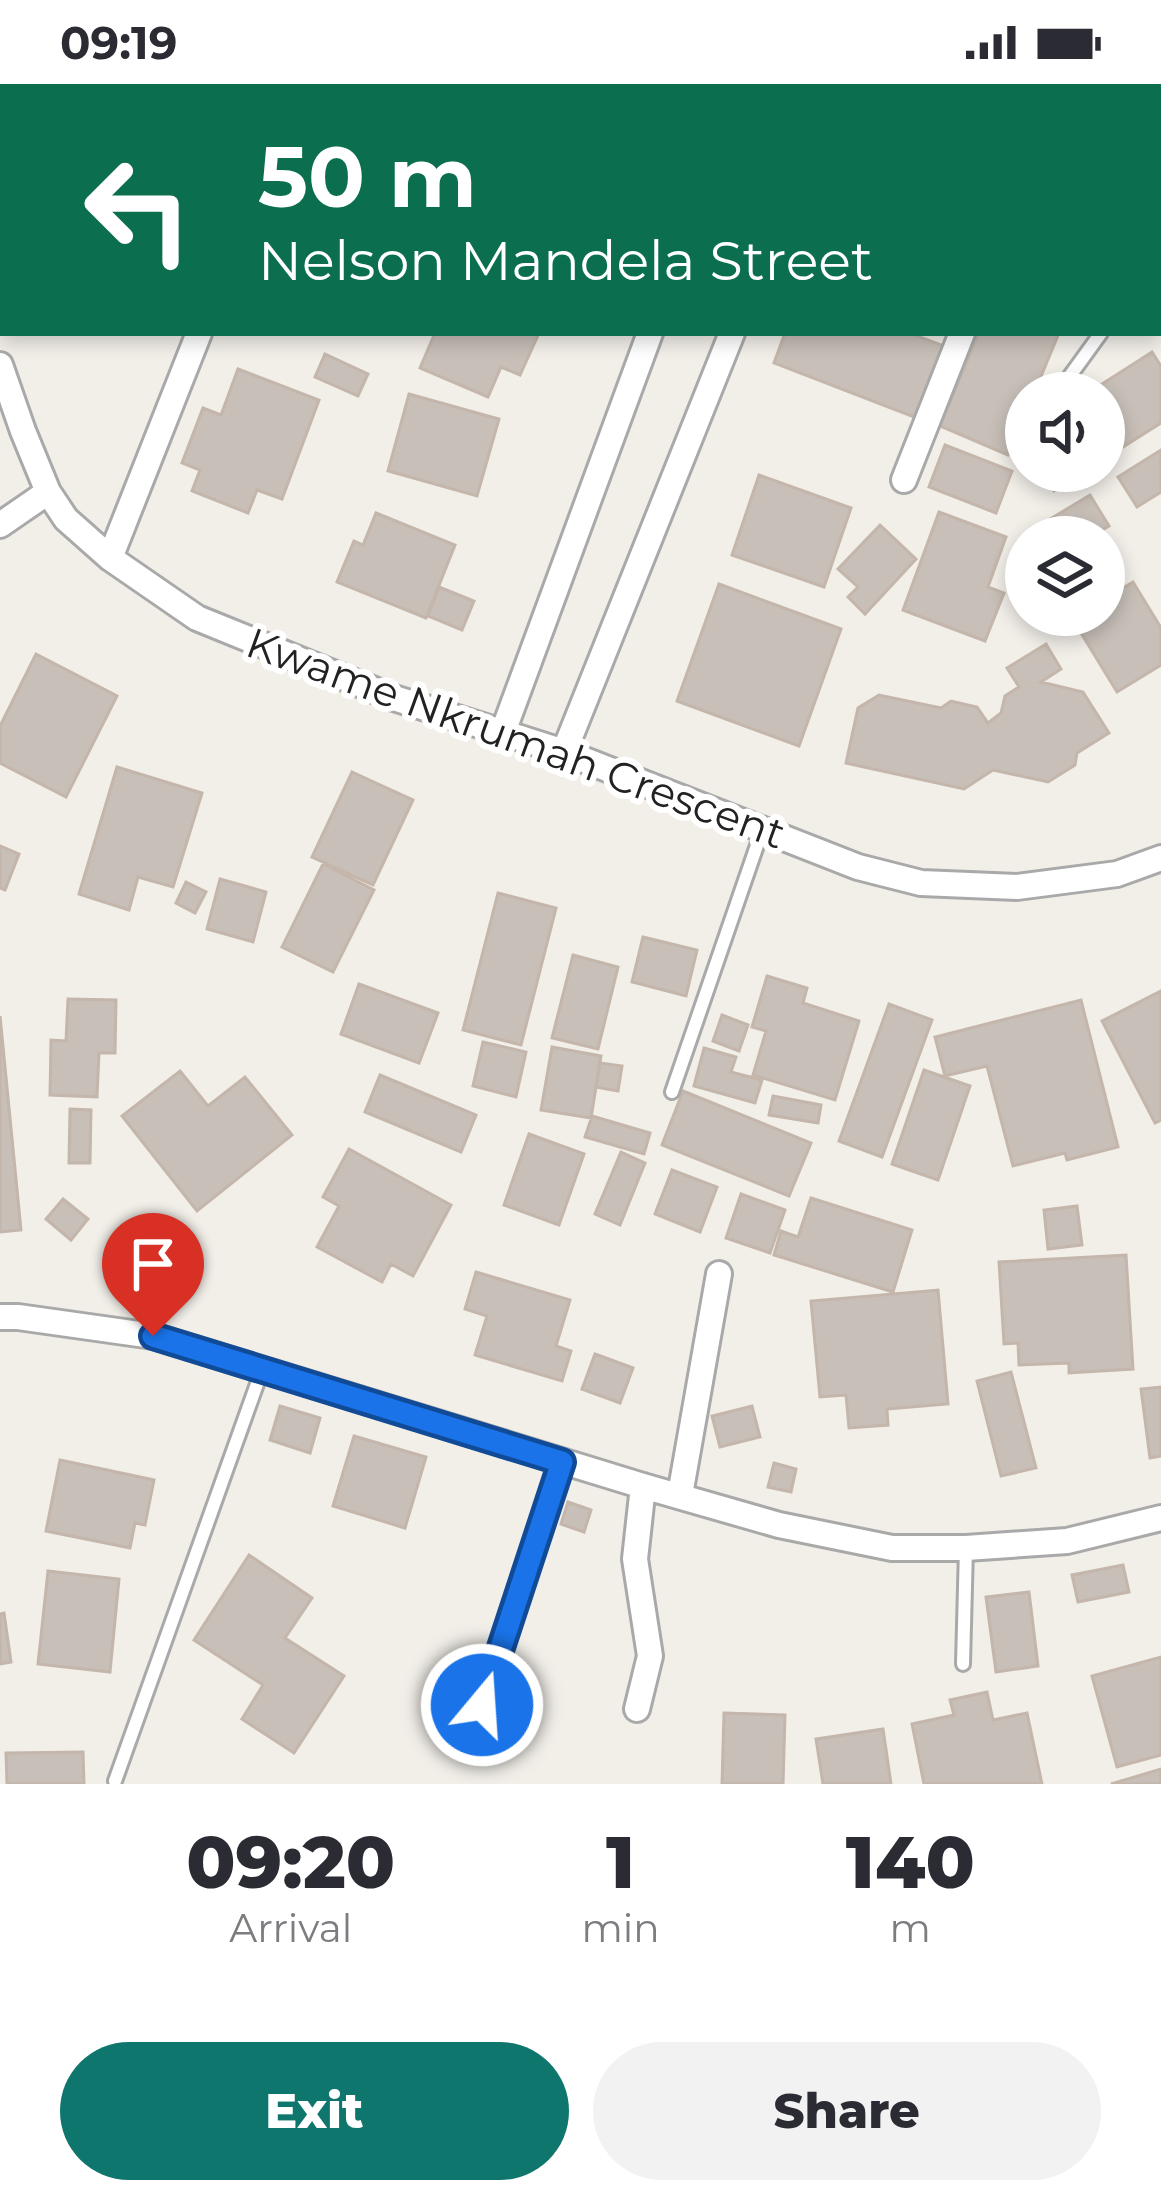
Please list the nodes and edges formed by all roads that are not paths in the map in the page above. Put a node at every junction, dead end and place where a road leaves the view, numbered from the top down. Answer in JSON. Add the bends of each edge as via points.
{"nodes":[{"id":1,"x":198,"y":336,"type":"edge"},
{"id":2,"x":649,"y":336,"type":"edge"},
{"id":3,"x":731,"y":336,"type":"edge"},
{"id":4,"x":961,"y":336,"type":"edge"},
{"id":5,"x":1099,"y":336,"type":"edge"},
{"id":6,"x":0,"y":365,"type":"edge"},
{"id":7,"x":1073,"y":372,"type":"edge"},
{"id":8,"x":904,"y":480,"type":"dead end"},
{"id":9,"x":48,"y":492,"type":"junction"},
{"id":10,"x":0,"y":525,"type":"edge"},
{"id":11,"x":110,"y":558,"type":"junction"},
{"id":12,"x":503,"y":732,"type":"junction"},
{"id":13,"x":564,"y":752,"type":"junction"},
{"id":14,"x":763,"y":830,"type":"junction"},
{"id":15,"x":1161,"y":857,"type":"edge"},
{"id":16,"x":672,"y":1092,"type":"dead end"},
{"id":17,"x":718,"y":1274,"type":"dead end"},
{"id":18,"x":0,"y":1317,"type":"edge"},
{"id":19,"x":262,"y":1370,"type":"junction"},
{"id":20,"x":562,"y":1462,"type":"junction"},
{"id":21,"x":643,"y":1486,"type":"junction"},
{"id":22,"x":680,"y":1495,"type":"junction"},
{"id":23,"x":1161,"y":1518,"type":"edge"},
{"id":24,"x":966,"y":1548,"type":"junction"},
{"id":25,"x":963,"y":1664,"type":"dead end"},
{"id":26,"x":482,"y":1705,"type":"dead end"},
{"id":27,"x":638,"y":1709,"type":"dead end"},
{"id":28,"x":115,"y":1781,"type":"edge"}],
"edges":[{"from":1,"to":11,"type":"street"},
{"from":2,"to":12,"type":"street"},
{"from":3,"to":13,"type":"street"},
{"from":4,"to":8,"type":"street"},
{"from":5,"to":7,"type":"lane"},
{"from":6,"to":9,"type":"street","name":"Kwame Nkrumah Crescent"},
{"from":9,"to":10,"type":"street"},
{"from":9,"to":11,"type":"street","name":"Kwame Nkrumah Crescent"},
{"from":11,"to":12,"type":"street","name":"Kwame Nkrumah Crescent","via":[[197,618],[394,698]]},
{"from":12,"to":13,"type":"street","name":"Kwame Nkrumah Crescent"},
{"from":13,"to":14,"type":"street","name":"Kwame Nkrumah Crescent"},
{"from":14,"to":15,"type":"street","name":"Kwame Nkrumah Crescent","via":[[920,883],[1017,887],[1118,874]]},
{"from":14,"to":16,"type":"lane"},
{"from":17,"to":22,"type":"street"},
{"from":18,"to":19,"type":"street","via":[[153,1336]]},
{"from":19,"to":20,"type":"street"},
{"from":19,"to":28,"type":"lane"},
{"from":20,"to":21,"type":"street"},
{"from":20,"to":26,"type":"lane"},
{"from":21,"to":22,"type":"street"},
{"from":21,"to":27,"type":"street","via":[[635,1559],[650,1656]]},
{"from":22,"to":24,"type":"street","via":[[892,1548]]},
{"from":23,"to":24,"type":"street","via":[[1067,1541]]},
{"from":24,"to":25,"type":"lane"}]}
